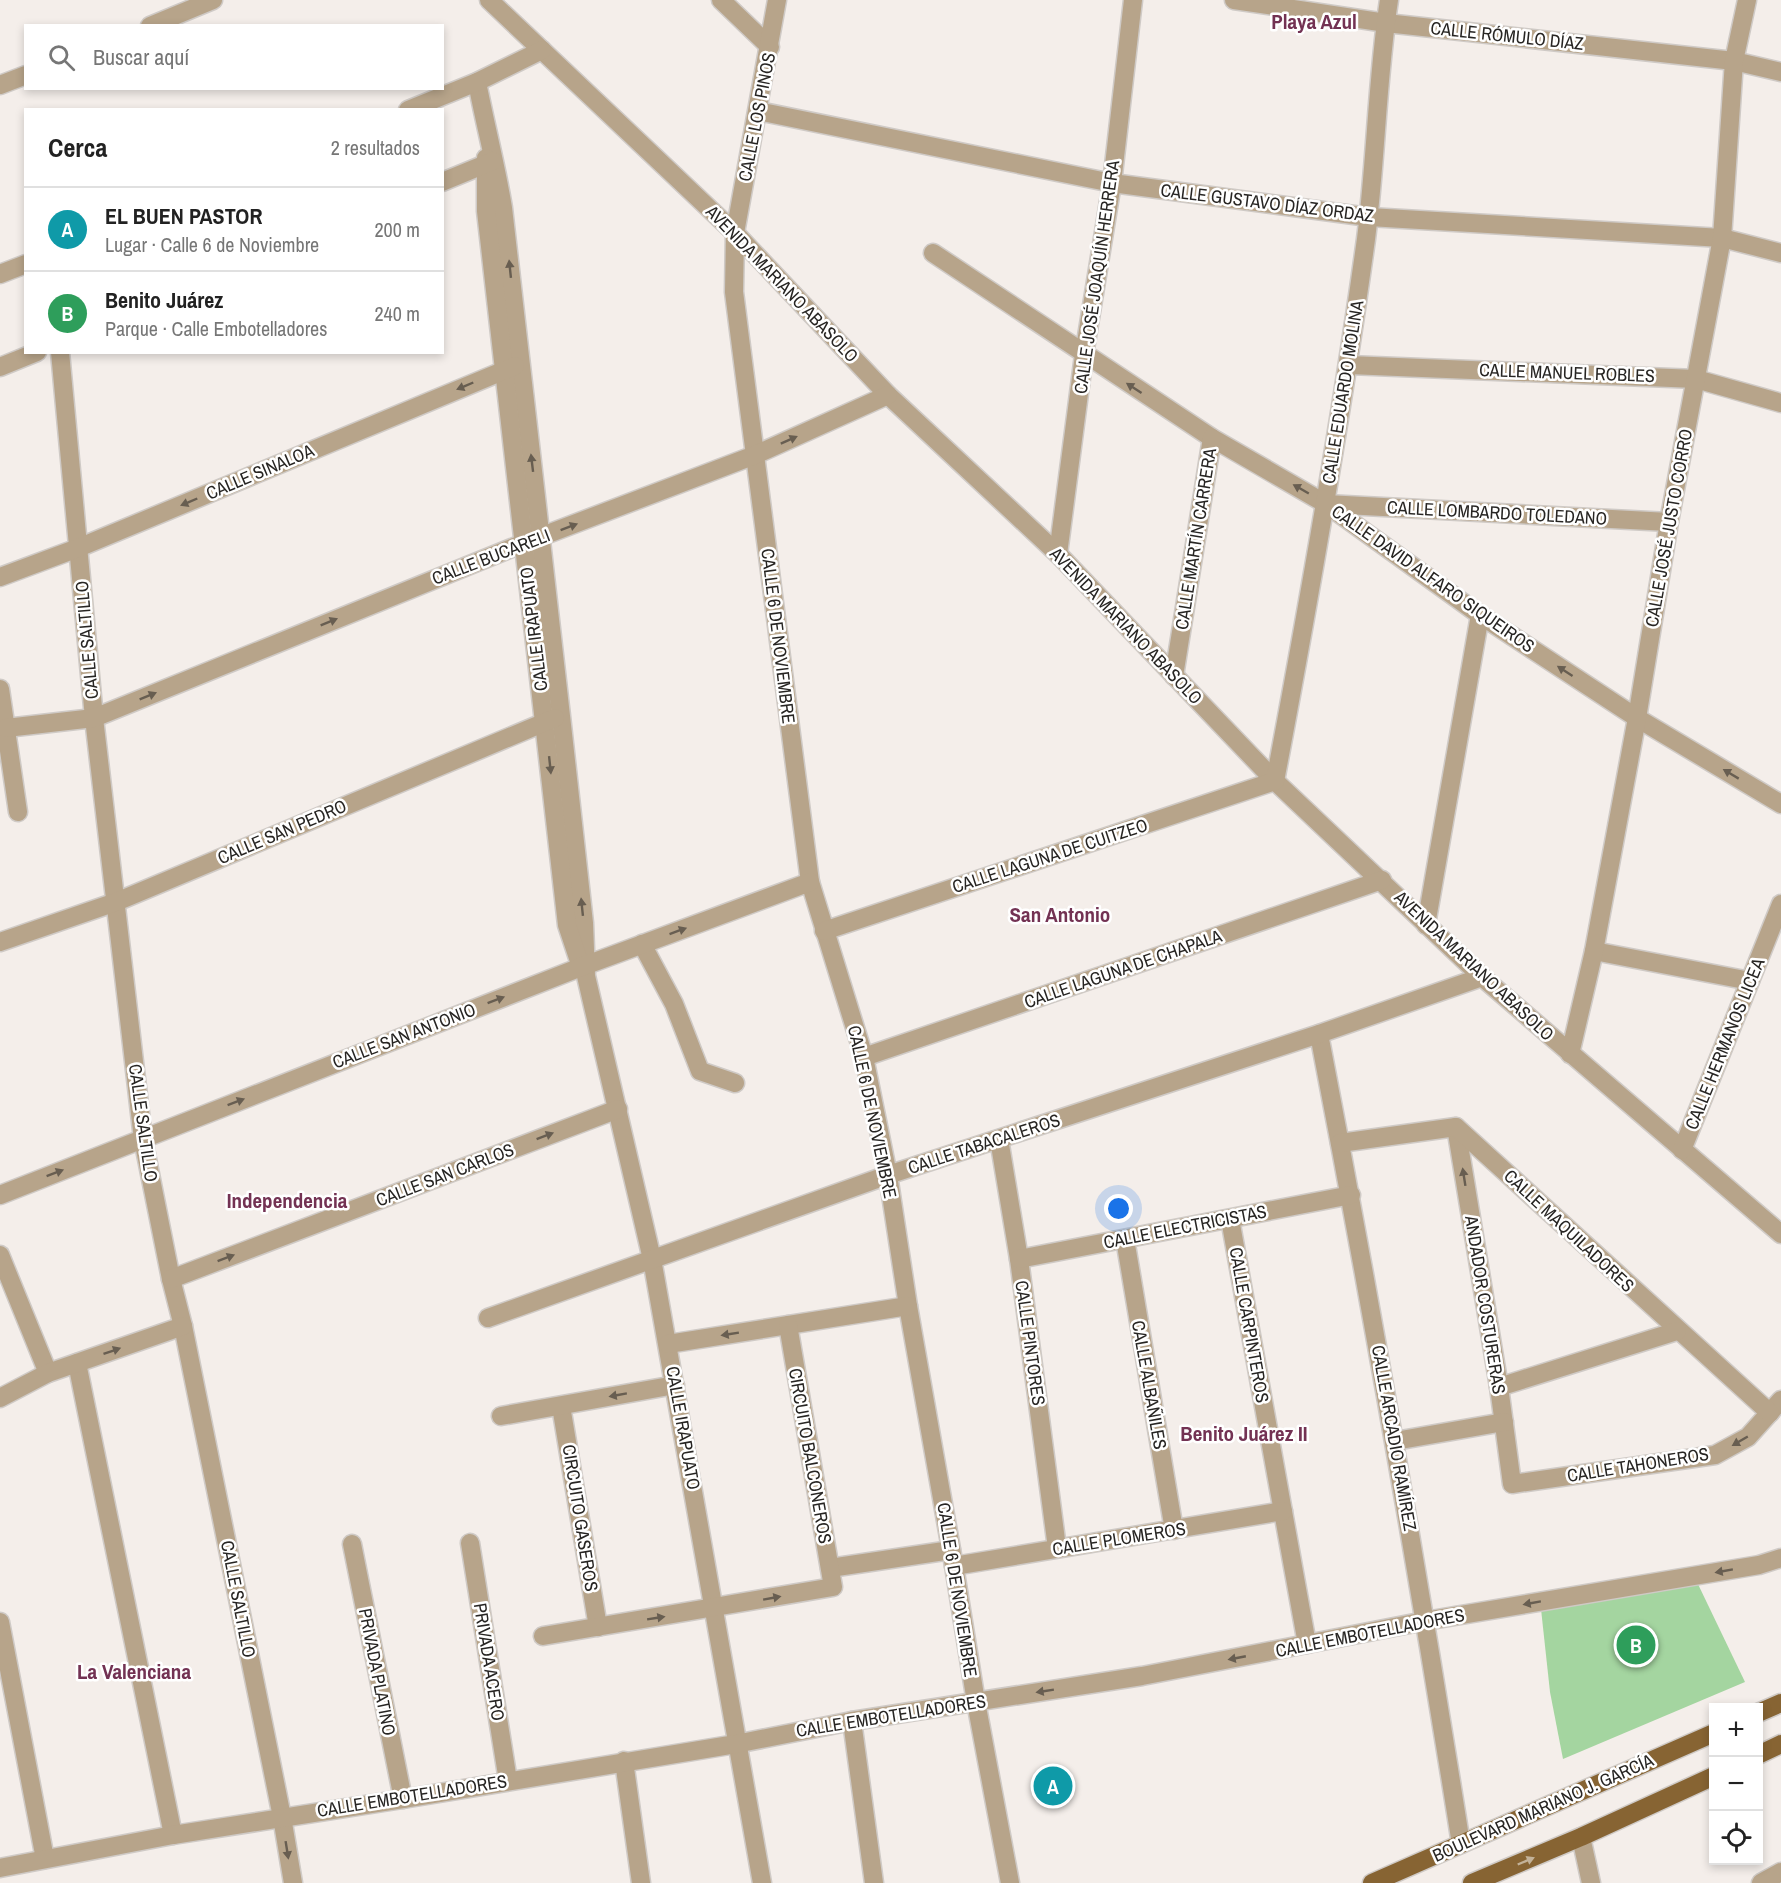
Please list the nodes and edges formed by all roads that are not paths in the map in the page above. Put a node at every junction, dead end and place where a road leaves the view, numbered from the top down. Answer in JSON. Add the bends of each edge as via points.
{"nodes":[{"id":1,"x":213,"y":0,"type":"edge"},
{"id":2,"x":489,"y":0,"type":"edge"},
{"id":3,"x":721,"y":0,"type":"edge"},
{"id":4,"x":777,"y":0,"type":"edge"},
{"id":5,"x":1133,"y":0,"type":"edge"},
{"id":6,"x":1234,"y":0,"type":"edge"},
{"id":7,"x":1389,"y":0,"type":"edge"},
{"id":8,"x":1747,"y":0,"type":"edge"},
{"id":9,"x":155,"y":24,"type":"edge"},
{"id":10,"x":1386,"y":24,"type":"junction"},
{"id":11,"x":770,"y":47,"type":"junction"},
{"id":12,"x":542,"y":50,"type":"junction"},
{"id":13,"x":1734,"y":61,"type":"junction"},
{"id":14,"x":1781,"y":72,"type":"edge"},
{"id":15,"x":24,"y":76,"type":"edge"},
{"id":16,"x":477,"y":82,"type":"junction"},
{"id":17,"x":0,"y":85,"type":"edge"},
{"id":18,"x":413,"y":108,"type":"edge"},
{"id":19,"x":758,"y":111,"type":"junction"},
{"id":20,"x":490,"y":162,"type":"junction"},
{"id":21,"x":444,"y":181,"type":"edge"},
{"id":22,"x":1112,"y":183,"type":"junction"},
{"id":23,"x":1369,"y":217,"type":"junction"},
{"id":24,"x":735,"y":233,"type":"junction"},
{"id":25,"x":1722,"y":238,"type":"junction"},
{"id":26,"x":933,"y":253,"type":"dead end"},
{"id":27,"x":1781,"y":253,"type":"edge"},
{"id":28,"x":24,"y":265,"type":"edge"},
{"id":29,"x":0,"y":274,"type":"edge"},
{"id":30,"x":32,"y":354,"type":"edge"},
{"id":31,"x":60,"y":354,"type":"edge"},
{"id":32,"x":1084,"y":355,"type":"junction"},
{"id":33,"x":1349,"y":364,"type":"junction"},
{"id":34,"x":0,"y":367,"type":"edge"},
{"id":35,"x":513,"y":367,"type":"junction"},
{"id":36,"x":1696,"y":379,"type":"junction"},
{"id":37,"x":888,"y":395,"type":"junction"},
{"id":38,"x":1781,"y":403,"type":"edge"},
{"id":39,"x":1212,"y":438,"type":"junction"},
{"id":40,"x":755,"y":455,"type":"junction"},
{"id":41,"x":1326,"y":504,"type":"junction"},
{"id":42,"x":1668,"y":522,"type":"junction"},
{"id":43,"x":532,"y":540,"type":"junction"},
{"id":44,"x":78,"y":548,"type":"junction"},
{"id":45,"x":1058,"y":554,"type":"junction"},
{"id":46,"x":0,"y":577,"type":"edge"},
{"id":47,"x":1480,"y":615,"type":"junction"},
{"id":48,"x":1174,"y":676,"type":"junction"},
{"id":49,"x":0,"y":689,"type":"edge"},
{"id":50,"x":94,"y":718,"type":"junction"},
{"id":51,"x":1637,"y":718,"type":"junction"},
{"id":52,"x":553,"y":719,"type":"junction"},
{"id":53,"x":6,"y":728,"type":"junction"},
{"id":54,"x":1275,"y":781,"type":"junction"},
{"id":55,"x":1781,"y":804,"type":"edge"},
{"id":56,"x":18,"y":812,"type":"dead end"},
{"id":57,"x":1382,"y":880,"type":"junction"},
{"id":58,"x":810,"y":882,"type":"junction"},
{"id":59,"x":116,"y":902,"type":"junction"},
{"id":60,"x":1779,"y":915,"type":"edge"},
{"id":61,"x":1426,"y":925,"type":"junction"},
{"id":62,"x":824,"y":931,"type":"junction"},
{"id":63,"x":0,"y":942,"type":"edge"},
{"id":64,"x":642,"y":944,"type":"junction"},
{"id":65,"x":1594,"y":951,"type":"junction"},
{"id":66,"x":585,"y":969,"type":"junction"},
{"id":67,"x":1482,"y":977,"type":"junction"},
{"id":68,"x":1750,"y":981,"type":"junction"},
{"id":69,"x":1318,"y":1034,"type":"junction"},
{"id":70,"x":1570,"y":1054,"type":"junction"},
{"id":71,"x":864,"y":1057,"type":"junction"},
{"id":72,"x":735,"y":1083,"type":"dead end"},
{"id":73,"x":618,"y":1109,"type":"junction"},
{"id":74,"x":1456,"y":1127,"type":"junction"},
{"id":75,"x":143,"y":1139,"type":"junction"},
{"id":76,"x":999,"y":1139,"type":"junction"},
{"id":77,"x":1340,"y":1143,"type":"junction"},
{"id":78,"x":1682,"y":1150,"type":"junction"},
{"id":79,"x":888,"y":1176,"type":"junction"},
{"id":80,"x":0,"y":1195,"type":"edge"},
{"id":81,"x":1351,"y":1195,"type":"junction"},
{"id":82,"x":1230,"y":1219,"type":"junction"},
{"id":83,"x":1781,"y":1234,"type":"edge"},
{"id":84,"x":1125,"y":1239,"type":"junction"},
{"id":85,"x":0,"y":1255,"type":"edge"},
{"id":86,"x":1019,"y":1258,"type":"junction"},
{"id":87,"x":652,"y":1260,"type":"junction"},
{"id":88,"x":171,"y":1279,"type":"junction"},
{"id":89,"x":908,"y":1306,"type":"junction"},
{"id":90,"x":488,"y":1318,"type":"dead end"},
{"id":91,"x":788,"y":1325,"type":"junction"},
{"id":92,"x":183,"y":1326,"type":"junction"},
{"id":93,"x":1677,"y":1330,"type":"junction"},
{"id":94,"x":668,"y":1344,"type":"junction"},
{"id":95,"x":77,"y":1363,"type":"junction"},
{"id":96,"x":48,"y":1373,"type":"junction"},
{"id":97,"x":675,"y":1385,"type":"junction"},
{"id":98,"x":1499,"y":1387,"type":"junction"},
{"id":99,"x":0,"y":1398,"type":"edge"},
{"id":100,"x":561,"y":1406,"type":"junction"},
{"id":101,"x":1775,"y":1407,"type":"edge"},
{"id":102,"x":501,"y":1416,"type":"dead end"},
{"id":103,"x":1504,"y":1422,"type":"junction"},
{"id":104,"x":1395,"y":1441,"type":"junction"},
{"id":105,"x":1512,"y":1484,"type":"joint"},
{"id":106,"x":1283,"y":1512,"type":"junction"},
{"id":107,"x":1174,"y":1530,"type":"junction"},
{"id":108,"x":470,"y":1543,"type":"dead end"},
{"id":109,"x":352,"y":1544,"type":"dead end"},
{"id":110,"x":1057,"y":1548,"type":"junction"},
{"id":111,"x":953,"y":1558,"type":"junction"},
{"id":112,"x":1781,"y":1558,"type":"edge"},
{"id":113,"x":830,"y":1568,"type":"junction"},
{"id":114,"x":714,"y":1608,"type":"junction"},
{"id":115,"x":1425,"y":1621,"type":"junction"},
{"id":116,"x":0,"y":1622,"type":"edge"},
{"id":117,"x":598,"y":1627,"type":"junction"},
{"id":118,"x":543,"y":1636,"type":"dead end"},
{"id":119,"x":1307,"y":1644,"type":"junction"},
{"id":120,"x":976,"y":1702,"type":"junction"},
{"id":121,"x":1781,"y":1703,"type":"edge"},
{"id":122,"x":1763,"y":1711,"type":"edge"},
{"id":123,"x":852,"y":1721,"type":"junction"},
{"id":124,"x":1709,"y":1735,"type":"edge"},
{"id":125,"x":736,"y":1744,"type":"junction"},
{"id":126,"x":1781,"y":1744,"type":"edge"},
{"id":127,"x":1763,"y":1753,"type":"edge"},
{"id":128,"x":624,"y":1761,"type":"junction"},
{"id":129,"x":1709,"y":1778,"type":"edge"},
{"id":130,"x":508,"y":1781,"type":"junction"},
{"id":131,"x":403,"y":1799,"type":"junction"},
{"id":132,"x":282,"y":1817,"type":"junction"},
{"id":133,"x":173,"y":1835,"type":"junction"},
{"id":134,"x":1581,"y":1837,"type":"junction"},
{"id":135,"x":1461,"y":1844,"type":"junction"},
{"id":136,"x":45,"y":1859,"type":"junction"},
{"id":137,"x":0,"y":1868,"type":"edge"},
{"id":138,"x":1781,"y":1872,"type":"edge"},
{"id":139,"x":1474,"y":1882,"type":"edge"},
{"id":140,"x":292,"y":1883,"type":"edge"},
{"id":141,"x":641,"y":1883,"type":"edge"},
{"id":142,"x":762,"y":1883,"type":"edge"},
{"id":143,"x":874,"y":1883,"type":"edge"},
{"id":144,"x":1010,"y":1883,"type":"edge"},
{"id":145,"x":1372,"y":1883,"type":"edge"},
{"id":146,"x":1591,"y":1883,"type":"edge"},
{"id":147,"x":1761,"y":1883,"type":"edge"}],
"edges":[{"from":1,"to":9,"type":"street"},
{"from":2,"to":12,"type":"street","name":"AVENIDA MARIANO ABASOLO"},
{"from":3,"to":11,"type":"street"},
{"from":4,"to":11,"type":"street","name":"CALLE LOS PINOS"},
{"from":5,"to":22,"type":"street","name":"CALLE JOSÉ JOAQUÍN HERRERA"},
{"from":6,"to":10,"type":"street","name":"CALLE RÓMULO DÍAZ"},
{"from":7,"to":10,"type":"street","name":"CALLE EDUARDO MOLINA"},
{"from":8,"to":13,"type":"street","name":"CALLE JOSÉ JUSTO CORRO"},
{"from":10,"to":13,"type":"street","name":"CALLE RÓMULO DÍAZ"},
{"from":10,"to":23,"type":"street","name":"CALLE EDUARDO MOLINA"},
{"from":11,"to":19,"type":"street","name":"CALLE LOS PINOS"},
{"from":12,"to":16,"type":"street"},
{"from":12,"to":24,"type":"street","name":"AVENIDA MARIANO ABASOLO"},
{"from":13,"to":14,"type":"street","name":"CALLE RÓMULO DÍAZ"},
{"from":13,"to":25,"type":"street","name":"CALLE JOSÉ JUSTO CORRO"},
{"from":15,"to":17,"type":"street"},
{"from":16,"to":18,"type":"street"},
{"from":16,"to":20,"type":"street","name":"CALLE IRAPUATO"},
{"from":19,"to":22,"type":"street","name":"CALLE GUSTAVO DÍAZ ORDAZ"},
{"from":19,"to":24,"type":"street","name":"CALLE LOS PINOS"},
{"from":20,"to":21,"type":"street"},
{"from":20,"to":35,"type":"street","name":"CALLE IRAPUATO","via":[[486,211]]},
{"from":22,"to":23,"type":"street","name":"CALLE GUSTAVO DÍAZ ORDAZ"},
{"from":22,"to":32,"type":"street","name":"CALLE JOSÉ JOAQUÍN HERRERA"},
{"from":23,"to":25,"type":"street","name":"CALLE GUSTAVO DÍAZ ORDAZ"},
{"from":23,"to":33,"type":"street","name":"CALLE EDUARDO MOLINA"},
{"from":24,"to":37,"type":"street","name":"AVENIDA MARIANO ABASOLO"},
{"from":24,"to":40,"type":"street","name":"CALLE 6 DE NOVIEMBRE","via":[[734,292]]},
{"from":25,"to":27,"type":"street","name":"CALLE GUSTAVO DÍAZ ORDAZ"},
{"from":25,"to":36,"type":"street","name":"CALLE JOSÉ JUSTO CORRO"},
{"from":26,"to":32,"type":"street","name":"CALLE DAVID ALFARO SIQUEIROS"},
{"from":28,"to":29,"type":"street"},
{"from":30,"to":34,"type":"street"},
{"from":31,"to":44,"type":"street","name":"CALLE SALTILLO"},
{"from":39,"to":32,"type":"street","name":"CALLE DAVID ALFARO SIQUEIROS","one_way":true},
{"from":32,"to":45,"type":"street","name":"CALLE JOSÉ JOAQUÍN HERRERA"},
{"from":33,"to":36,"type":"street","name":"CALLE MANUEL ROBLES"},
{"from":33,"to":41,"type":"street","name":"CALLE EDUARDO MOLINA"},
{"from":35,"to":43,"type":"street","name":"CALLE IRAPUATO"},
{"from":35,"to":44,"type":"street","name":"CALLE SINALOA","one_way":true},
{"from":36,"to":38,"type":"street","name":"CALLE MANUEL ROBLES"},
{"from":36,"to":42,"type":"street","name":"CALLE JOSÉ JUSTO CORRO"},
{"from":40,"to":37,"type":"street","name":"CALLE BUCARELI","one_way":true},
{"from":37,"to":45,"type":"street","name":"AVENIDA MARIANO ABASOLO"},
{"from":41,"to":39,"type":"street","name":"CALLE DAVID ALFARO SIQUEIROS","one_way":true},
{"from":39,"to":48,"type":"street","name":"CALLE MARTÍN CARRERA"},
{"from":43,"to":40,"type":"street","name":"CALLE BUCARELI","one_way":true},
{"from":40,"to":58,"type":"street","name":"CALLE 6 DE NOVIEMBRE"},
{"from":41,"to":42,"type":"street","name":"CALLE LOMBARDO TOLEDANO"},
{"from":41,"to":47,"type":"street","name":"CALLE DAVID ALFARO SIQUEIROS"},
{"from":41,"to":54,"type":"street","name":"CALLE EDUARDO MOLINA"},
{"from":42,"to":51,"type":"street","name":"CALLE JOSÉ JUSTO CORRO"},
{"from":50,"to":43,"type":"street","name":"CALLE BUCARELI","one_way":true},
{"from":43,"to":52,"type":"street","name":"CALLE IRAPUATO"},
{"from":44,"to":46,"type":"street","name":"CALLE SINALOA"},
{"from":44,"to":50,"type":"street","name":"CALLE SALTILLO"},
{"from":45,"to":48,"type":"street","name":"AVENIDA MARIANO ABASOLO"},
{"from":51,"to":47,"type":"street","name":"CALLE DAVID ALFARO SIQUEIROS","one_way":true},
{"from":47,"to":61,"type":"street"},
{"from":48,"to":54,"type":"street","name":"AVENIDA MARIANO ABASOLO"},
{"from":49,"to":53,"type":"street"},
{"from":50,"to":53,"type":"street","name":"CALLE BUCARELI"},
{"from":50,"to":59,"type":"street","name":"CALLE SALTILLO"},
{"from":55,"to":51,"type":"street","name":"CALLE DAVID ALFARO SIQUEIROS","one_way":true},
{"from":51,"to":65,"type":"street","name":"CALLE JOSÉ JUSTO CORRO"},
{"from":52,"to":59,"type":"street","name":"CALLE SAN PEDRO"},
{"from":52,"to":66,"type":"street","name":"CALLE IRAPUATO","via":[[567,925]]},
{"from":53,"to":56,"type":"street"},
{"from":54,"to":57,"type":"street","name":"AVENIDA MARIANO ABASOLO"},
{"from":54,"to":62,"type":"street","name":"CALLE LAGUNA DE CUITZEO"},
{"from":57,"to":61,"type":"street","name":"AVENIDA MARIANO ABASOLO"},
{"from":57,"to":71,"type":"street","name":"CALLE LAGUNA DE CHAPALA"},
{"from":58,"to":62,"type":"street","name":"CALLE 6 DE NOVIEMBRE"},
{"from":64,"to":58,"type":"street","name":"CALLE SAN ANTONIO","one_way":true},
{"from":59,"to":63,"type":"street","name":"CALLE SAN PEDRO"},
{"from":59,"to":75,"type":"street","name":"CALLE SALTILLO"},
{"from":60,"to":68,"type":"street","name":"CALLE HERMANOS LICEA"},
{"from":61,"to":67,"type":"street","name":"AVENIDA MARIANO ABASOLO"},
{"from":62,"to":71,"type":"street","name":"CALLE 6 DE NOVIEMBRE"},
{"from":64,"to":66,"type":"street","name":"CALLE SAN ANTONIO"},
{"from":64,"to":72,"type":"street","via":[[674,1004],[700,1071]]},
{"from":65,"to":68,"type":"street"},
{"from":65,"to":70,"type":"street","name":"CALLE JOSÉ JUSTO CORRO"},
{"from":66,"to":73,"type":"street","name":"CALLE IRAPUATO"},
{"from":75,"to":66,"type":"street","name":"CALLE SAN ANTONIO","one_way":true},
{"from":67,"to":69,"type":"street","name":"CALLE TABACALEROS"},
{"from":67,"to":70,"type":"street","name":"AVENIDA MARIANO ABASOLO"},
{"from":68,"to":78,"type":"street","name":"CALLE HERMANOS LICEA"},
{"from":69,"to":76,"type":"street","name":"CALLE TABACALEROS"},
{"from":69,"to":77,"type":"street","name":"CALLE ARCADIO RAMÍREZ"},
{"from":70,"to":78,"type":"street","name":"AVENIDA MARIANO ABASOLO"},
{"from":71,"to":79,"type":"street","name":"CALLE 6 DE NOVIEMBRE"},
{"from":73,"to":87,"type":"street","name":"CALLE IRAPUATO"},
{"from":88,"to":73,"type":"street","name":"CALLE SAN CARLOS","one_way":true},
{"from":74,"to":77,"type":"street"},
{"from":74,"to":93,"type":"street","name":"CALLE MAQUILADORES"},
{"from":98,"to":74,"type":"street","name":"ANDADOR COSTURERAS","one_way":true},
{"from":80,"to":75,"type":"street","name":"CALLE SAN ANTONIO","one_way":true},
{"from":75,"to":88,"type":"street","name":"CALLE SALTILLO"},
{"from":76,"to":79,"type":"street","name":"CALLE TABACALEROS"},
{"from":76,"to":86,"type":"street","name":"CALLE PINTORES"},
{"from":77,"to":81,"type":"street","name":"CALLE ARCADIO RAMÍREZ"},
{"from":78,"to":83,"type":"street","name":"AVENIDA MARIANO ABASOLO"},
{"from":79,"to":87,"type":"street","name":"CALLE TABACALEROS"},
{"from":79,"to":89,"type":"street","name":"CALLE 6 DE NOVIEMBRE"},
{"from":81,"to":82,"type":"street","name":"CALLE ELECTRICISTAS"},
{"from":81,"to":104,"type":"street","name":"CALLE ARCADIO RAMÍREZ"},
{"from":82,"to":84,"type":"street","name":"CALLE ELECTRICISTAS"},
{"from":82,"to":106,"type":"street","name":"CALLE CARPINTEROS"},
{"from":84,"to":86,"type":"street","name":"CALLE ELECTRICISTAS"},
{"from":84,"to":107,"type":"street","name":"CALLE ALBAÑILES"},
{"from":85,"to":96,"type":"street"},
{"from":86,"to":110,"type":"street","name":"CALLE PINTORES"},
{"from":87,"to":90,"type":"street","name":"CALLE TABACALEROS"},
{"from":87,"to":94,"type":"street","name":"CALLE IRAPUATO"},
{"from":88,"to":92,"type":"street","name":"CALLE SALTILLO"},
{"from":89,"to":91,"type":"street"},
{"from":89,"to":111,"type":"street","name":"CALLE 6 DE NOVIEMBRE"},
{"from":91,"to":94,"type":"street","one_way":true},
{"from":91,"to":113,"type":"street","name":"CIRCUITO BALCONEROS"},
{"from":95,"to":92,"type":"street","one_way":true},
{"from":92,"to":132,"type":"street","name":"CALLE SALTILLO"},
{"from":93,"to":98,"type":"street"},
{"from":93,"to":101,"type":"street","name":"CALLE MAQUILADORES"},
{"from":94,"to":97,"type":"street","name":"CALLE IRAPUATO"},
{"from":95,"to":96,"type":"street"},
{"from":95,"to":133,"type":"street"},
{"from":96,"to":99,"type":"street"},
{"from":97,"to":100,"type":"street","one_way":true},
{"from":97,"to":114,"type":"street","name":"CALLE IRAPUATO"},
{"from":98,"to":103,"type":"street","name":"ANDADOR COSTURERAS"},
{"from":100,"to":102,"type":"street"},
{"from":100,"to":117,"type":"street","name":"CIRCUITO GASEROS"},
{"from":101,"to":105,"type":"street","name":"CALLE TAHONEROS","one_way":true,"via":[[1748,1437],[1715,1455]]},
{"from":103,"to":104,"type":"street"},
{"from":103,"to":105,"type":"street","name":"ANDADOR COSTURERAS"},
{"from":104,"to":115,"type":"street","name":"CALLE ARCADIO RAMÍREZ"},
{"from":106,"to":107,"type":"street","name":"CALLE PLOMEROS"},
{"from":106,"to":119,"type":"street","name":"CALLE CARPINTEROS"},
{"from":107,"to":110,"type":"street","name":"CALLE PLOMEROS"},
{"from":108,"to":130,"type":"street","name":"PRIVADA ACERO"},
{"from":109,"to":131,"type":"street","name":"PRIVADA PLATINO"},
{"from":110,"to":111,"type":"street","name":"CALLE PLOMEROS"},
{"from":111,"to":113,"type":"street","name":"CALLE PLOMEROS"},
{"from":111,"to":120,"type":"street","name":"CALLE 6 DE NOVIEMBRE"},
{"from":112,"to":115,"type":"street","name":"CALLE EMBOTELLADORES","one_way":true,"via":[[1759,1565]]},
{"from":114,"to":113,"type":"street","name":"CIRCUITO BALCONEROS","one_way":true,"via":[[834,1587]]},
{"from":117,"to":114,"type":"street","one_way":true},
{"from":114,"to":125,"type":"street","name":"CALLE IRAPUATO"},
{"from":115,"to":119,"type":"street","name":"CALLE EMBOTELLADORES"},
{"from":115,"to":135,"type":"street","name":"CALLE ARCADIO RAMÍREZ"},
{"from":116,"to":136,"type":"street"},
{"from":117,"to":118,"type":"street"},
{"from":119,"to":120,"type":"street","name":"CALLE EMBOTELLADORES","one_way":true,"via":[[1142,1676]]},
{"from":120,"to":123,"type":"street","name":"CALLE EMBOTELLADORES"},
{"from":120,"to":144,"type":"street","name":"CALLE 6 DE NOVIEMBRE"},
{"from":121,"to":122,"type":"main road"},
{"from":123,"to":125,"type":"street","name":"CALLE EMBOTELLADORES"},
{"from":123,"to":143,"type":"street"},
{"from":124,"to":135,"type":"main road","name":"BOULEVARD MARIANO J. GARCÍA"},
{"from":125,"to":128,"type":"street","name":"CALLE EMBOTELLADORES"},
{"from":125,"to":142,"type":"street","name":"CALLE IRAPUATO"},
{"from":126,"to":127,"type":"main road"},
{"from":128,"to":130,"type":"street","name":"CALLE EMBOTELLADORES"},
{"from":128,"to":141,"type":"street"},
{"from":129,"to":134,"type":"main road"},
{"from":130,"to":131,"type":"street","name":"CALLE EMBOTELLADORES"},
{"from":131,"to":132,"type":"street","name":"CALLE EMBOTELLADORES"},
{"from":132,"to":133,"type":"street","name":"CALLE EMBOTELLADORES"},
{"from":132,"to":140,"type":"street","name":"CALLE SALTILLO","one_way":true},
{"from":133,"to":136,"type":"street","name":"CALLE EMBOTELLADORES"},
{"from":139,"to":134,"type":"main road","one_way":true},
{"from":134,"to":146,"type":"street"},
{"from":135,"to":145,"type":"main road","name":"BOULEVARD MARIANO J. GARCÍA"},
{"from":136,"to":137,"type":"street","name":"CALLE EMBOTELLADORES"},
{"from":138,"to":147,"type":"street"}]}
